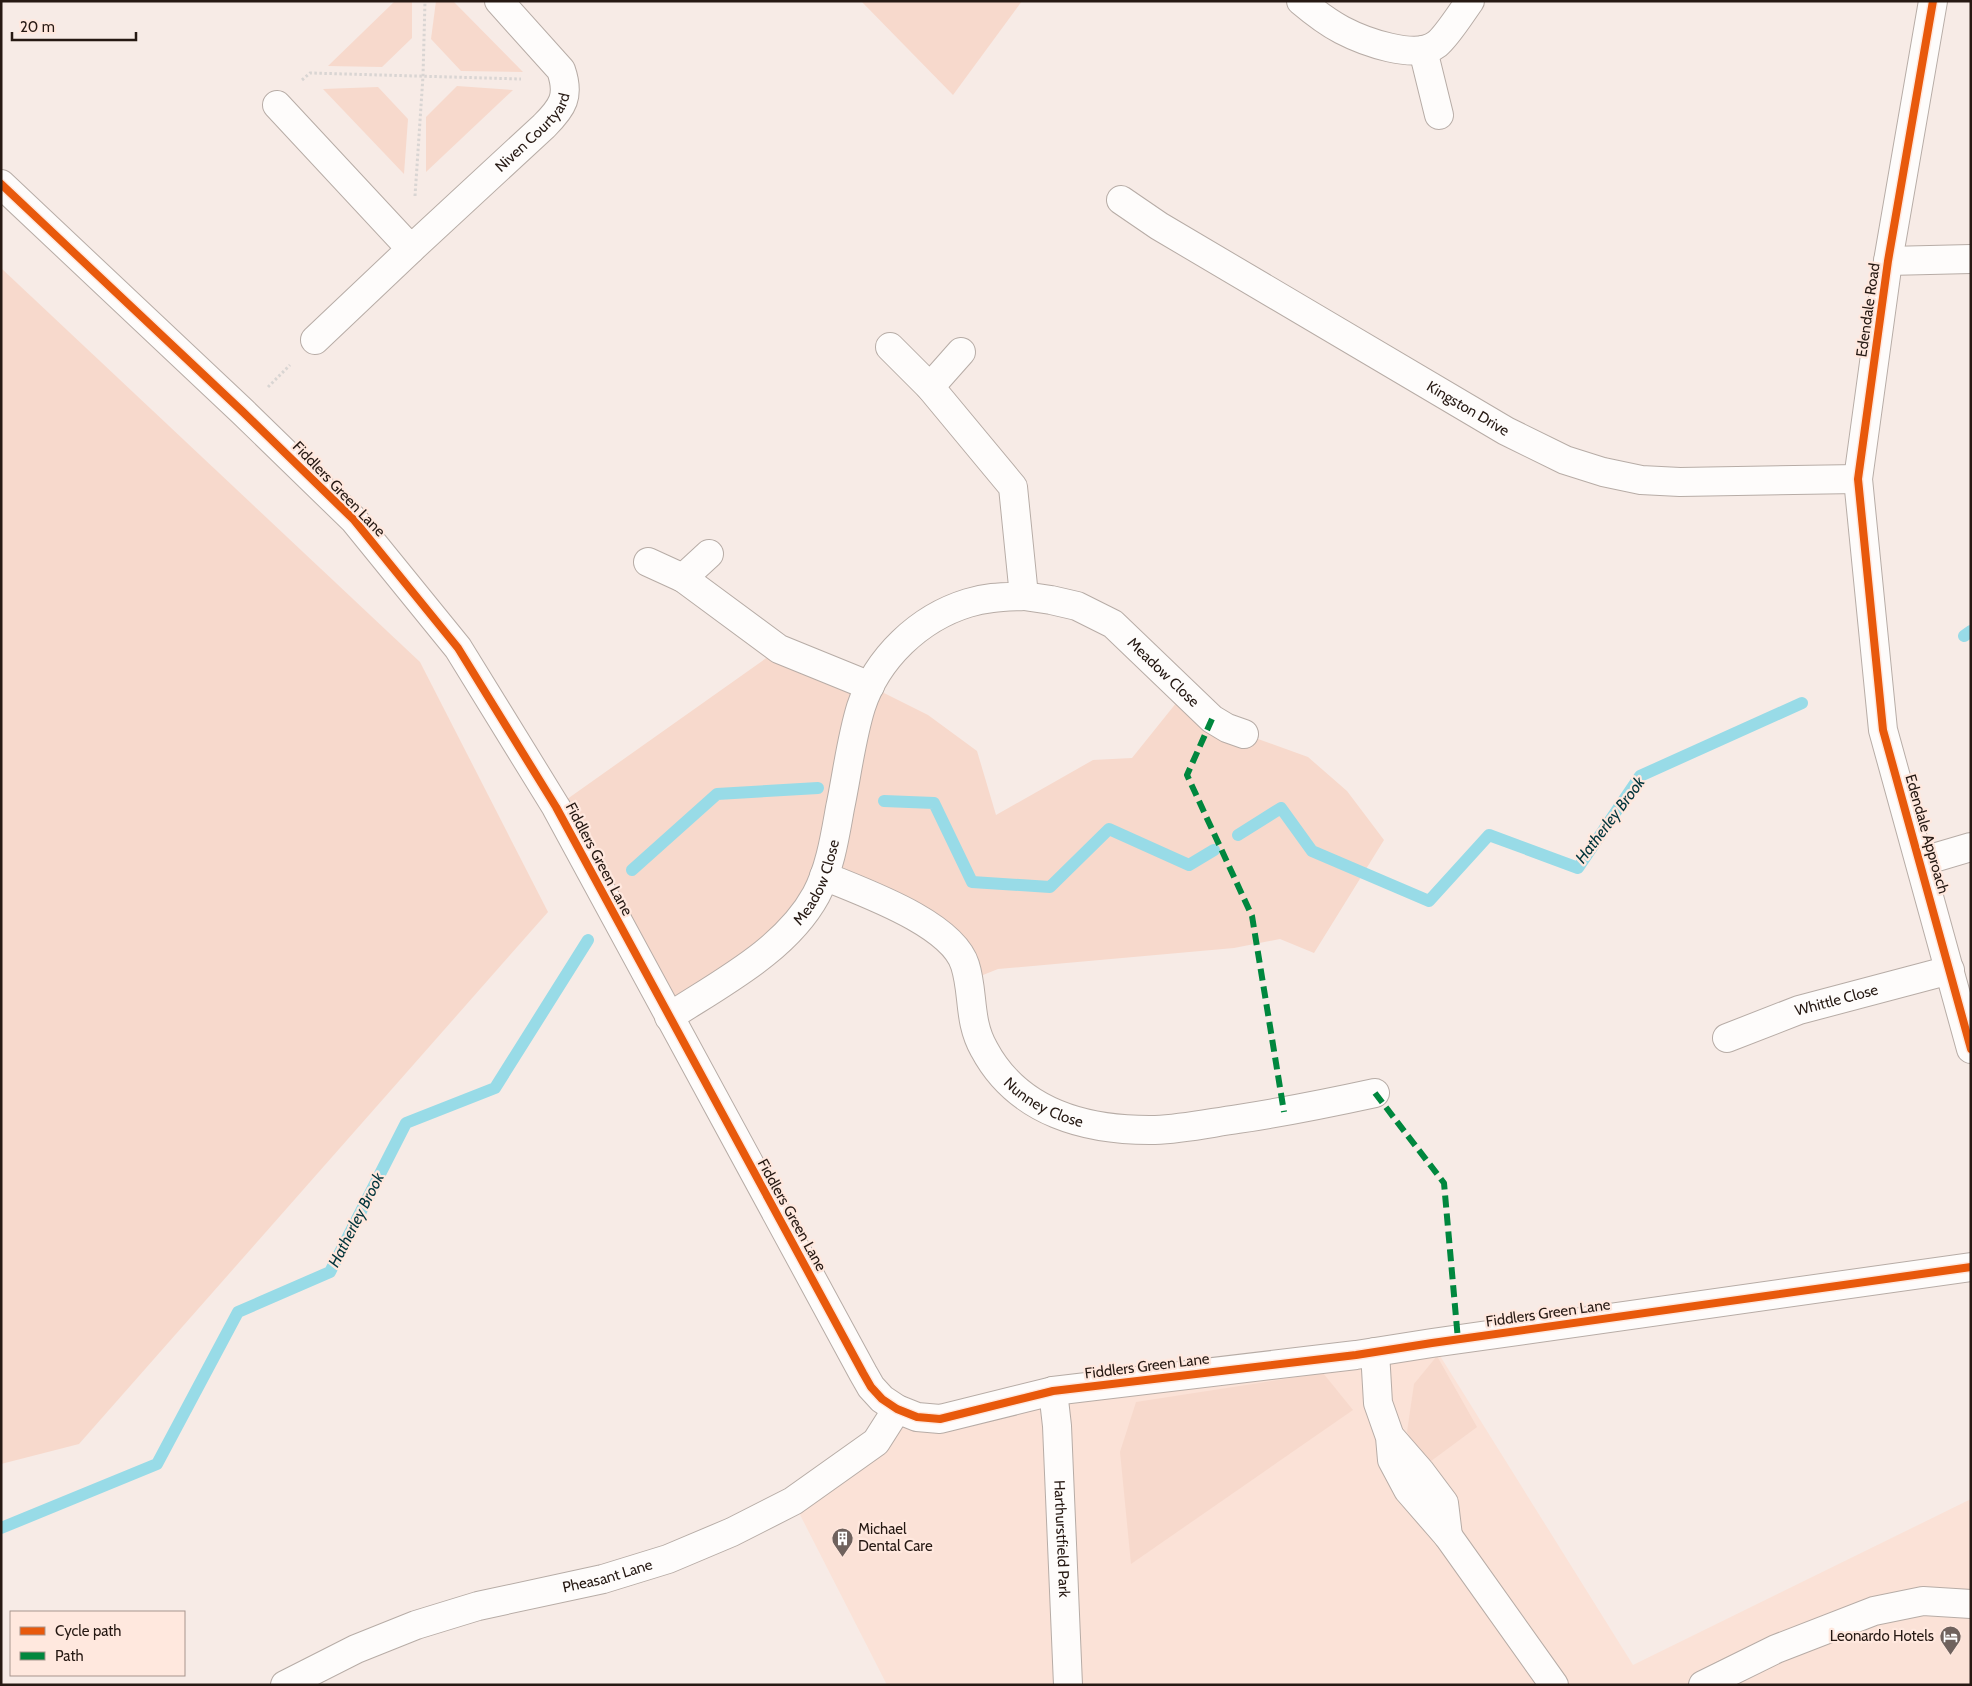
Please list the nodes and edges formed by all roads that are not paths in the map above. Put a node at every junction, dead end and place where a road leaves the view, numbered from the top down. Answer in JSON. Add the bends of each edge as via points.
{"nodes":[{"id":1,"x":499,"y":1,"type":"edge"},
{"id":2,"x":1301,"y":1,"type":"edge"},
{"id":3,"x":1470,"y":1,"type":"edge"},
{"id":4,"x":1933,"y":1,"type":"edge"},
{"id":5,"x":1423,"y":50,"type":"junction"},
{"id":6,"x":276,"y":105,"type":"road end"},
{"id":7,"x":1439,"y":115,"type":"dead end"},
{"id":8,"x":1,"y":184,"type":"edge"},
{"id":9,"x":1121,"y":200,"type":"dead end"},
{"id":10,"x":411,"y":249,"type":"junction"},
{"id":11,"x":1971,"y":259,"type":"edge"},
{"id":12,"x":1888,"y":261,"type":"junction"},
{"id":13,"x":315,"y":340,"type":"road end"},
{"id":14,"x":890,"y":348,"type":"dead end"},
{"id":15,"x":961,"y":352,"type":"dead end"},
{"id":16,"x":930,"y":387,"type":"junction"},
{"id":17,"x":1858,"y":479,"type":"junction"},
{"id":18,"x":710,"y":554,"type":"dead end"},
{"id":19,"x":648,"y":562,"type":"dead end"},
{"id":20,"x":682,"y":578,"type":"junction"},
{"id":21,"x":1024,"y":596,"type":"junction"},
{"id":22,"x":1874,"y":624,"type":"joint"},
{"id":23,"x":870,"y":686,"type":"junction"},
{"id":24,"x":1244,"y":734,"type":"dead end"},
{"id":25,"x":1971,"y":847,"type":"edge"},
{"id":26,"x":1920,"y":862,"type":"junction"},
{"id":27,"x":824,"y":876,"type":"junction"},
{"id":28,"x":1950,"y":970,"type":"junction"},
{"id":29,"x":669,"y":1017,"type":"junction"},
{"id":30,"x":1727,"y":1038,"type":"dead end"},
{"id":31,"x":1971,"y":1049,"type":"edge"},
{"id":32,"x":1375,"y":1093,"type":"dead end"},
{"id":33,"x":1971,"y":1267,"type":"edge"},
{"id":34,"x":1375,"y":1352,"type":"junction"},
{"id":35,"x":1053,"y":1392,"type":"junction"},
{"id":36,"x":897,"y":1409,"type":"junction"},
{"id":37,"x":1971,"y":1604,"type":"edge"},
{"id":38,"x":285,"y":1685,"type":"edge"},
{"id":39,"x":1068,"y":1685,"type":"edge"},
{"id":40,"x":1554,"y":1685,"type":"edge"},
{"id":41,"x":1703,"y":1685,"type":"edge"}],
"edges":[{"from":1,"to":10,"type":"street","name":"Niven Courtyard","via":[[561,70],[566,95],[562,107]]},
{"from":2,"to":5,"type":"street","via":[[1342,30],[1373,42],[1410,51]]},
{"from":3,"to":5,"type":"street","via":[[1437,44]]},
{"from":4,"to":12,"type":"street","name":"Edendale Road"},
{"from":5,"to":7,"type":"street"},
{"from":6,"to":10,"type":"street"},
{"from":8,"to":29,"type":"street","name":"Fiddlers Green Lane","via":[[354,520],[458,648],[556,807]]},
{"from":9,"to":17,"type":"street","name":"Kingston Drive","via":[[1506,431],[1565,460],[1603,472],[1680,482]]},
{"from":10,"to":13,"type":"street","name":"Niven Courtyard"},
{"from":11,"to":12,"type":"street"},
{"from":12,"to":17,"type":"street","name":"Edendale Road"},
{"from":14,"to":16,"type":"street"},
{"from":15,"to":16,"type":"street"},
{"from":16,"to":21,"type":"street","via":[[1013,487]]},
{"from":17,"to":22,"type":"street","name":"Edendale Road"},
{"from":18,"to":20,"type":"street"},
{"from":19,"to":20,"type":"street"},
{"from":20,"to":23,"type":"street","via":[[779,649]]},
{"from":21,"to":23,"type":"street","name":"Meadow Close","via":[[968,603],[942,614],[900,644]]},
{"from":21,"to":24,"type":"street","name":"Meadow Close","via":[[1077,606],[1114,624],[1212,719]]},
{"from":22,"to":26,"type":"street","name":"Edendale Approach","via":[[1883,730]]},
{"from":23,"to":27,"type":"street","name":"Meadow Close","via":[[861,707]]},
{"from":25,"to":26,"type":"street"},
{"from":26,"to":28,"type":"street","name":"Edendale Approach"},
{"from":27,"to":29,"type":"street","name":"Meadow Close","via":[[817,894],[791,932],[772,949]]},
{"from":27,"to":32,"type":"street","name":"Nunney Close","via":[[920,920],[947,939],[965,964],[975,1027],[991,1061],[1012,1087],[1033,1103],[1056,1114],[1103,1126],[1156,1130],[1284,1112]]},
{"from":28,"to":30,"type":"street","name":"Whittle Close","via":[[1799,1010]]},
{"from":28,"to":31,"type":"street","name":"Edendale Approach"},
{"from":29,"to":36,"type":"street","name":"Fiddlers Green Lane","via":[[871,1387]]},
{"from":33,"to":34,"type":"street","name":"Fiddlers Green Lane"},
{"from":34,"to":35,"type":"street","name":"Fiddlers Green Lane"},
{"from":34,"to":40,"type":"street","via":[[1378,1403],[1390,1437],[1392,1460],[1408,1490],[1448,1536]]},
{"from":35,"to":36,"type":"street","name":"Fiddlers Green Lane","via":[[940,1419],[917,1417]]},
{"from":35,"to":39,"type":"street","name":"Harthurstfield Park"},
{"from":36,"to":38,"type":"street","name":"Pheasant Lane","via":[[876,1442],[793,1501],[732,1532],[668,1559],[603,1579],[478,1606],[416,1625],[356,1648]]},
{"from":37,"to":41,"type":"street","via":[[1924,1601],[1874,1611],[1776,1648]]}]}
